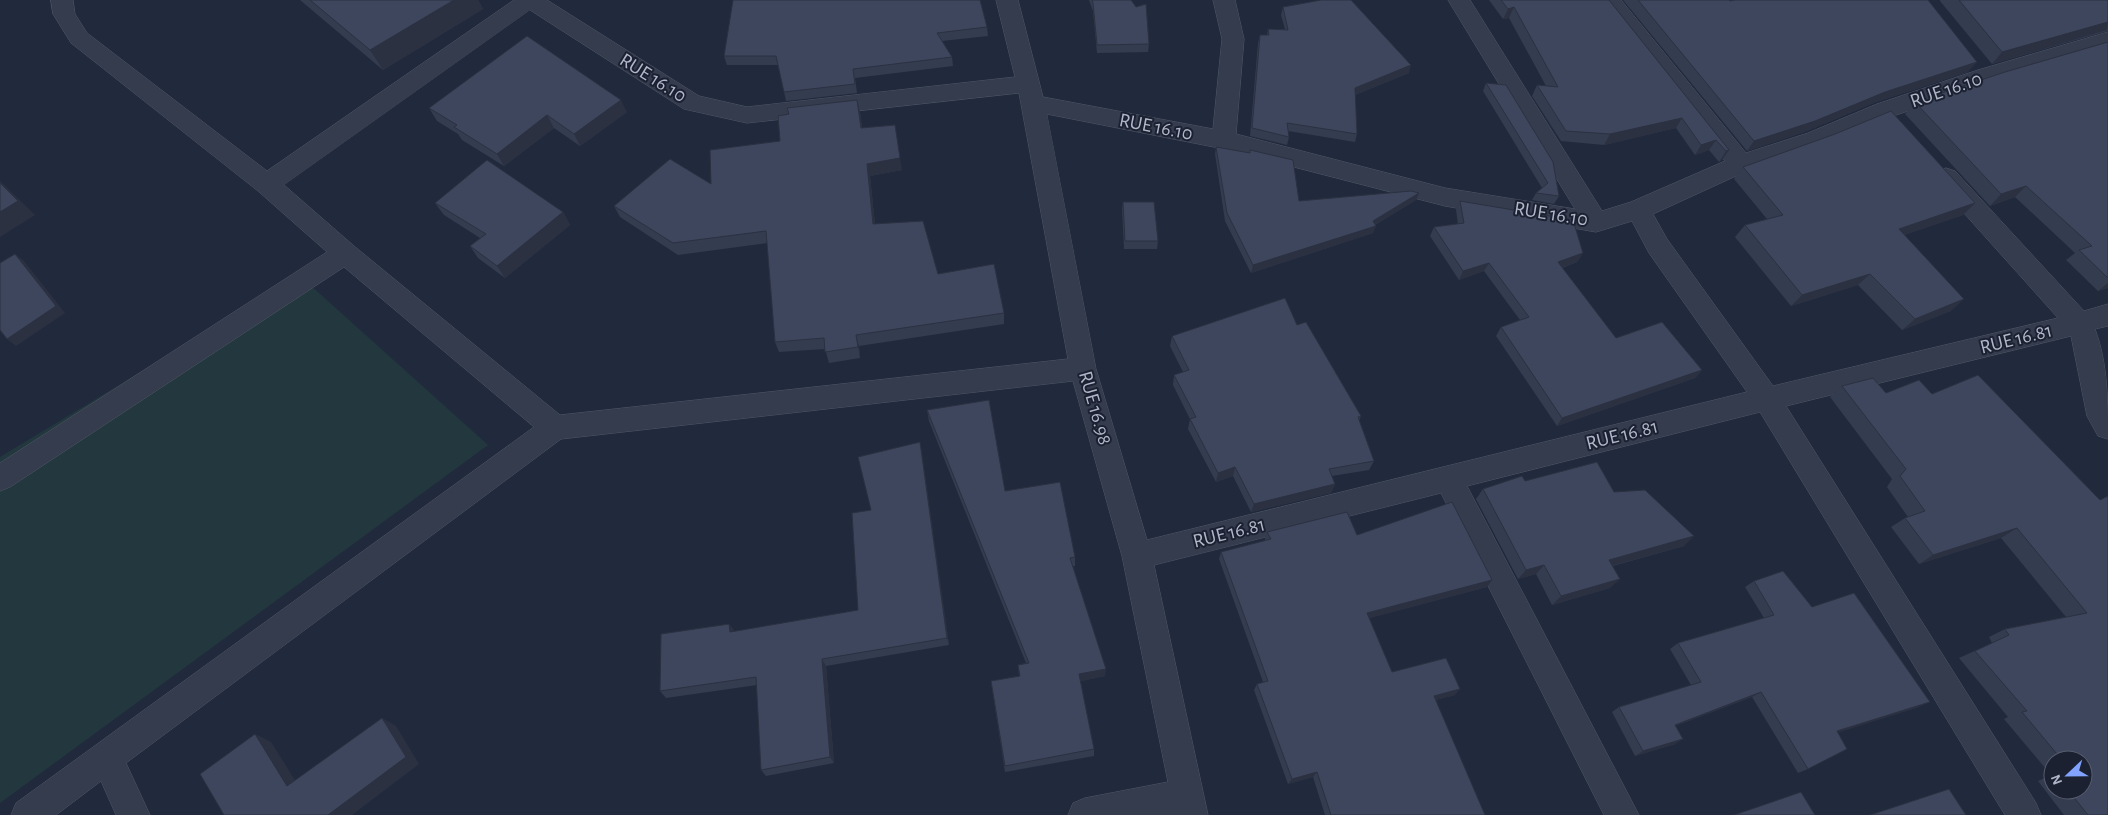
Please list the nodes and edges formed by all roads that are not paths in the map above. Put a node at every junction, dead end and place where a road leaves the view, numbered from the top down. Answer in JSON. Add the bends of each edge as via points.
{"nodes":[{"id":1,"x":62,"y":0,"type":"edge"},
{"id":2,"x":530,"y":0,"type":"edge"},
{"id":3,"x":1007,"y":0,"type":"edge"},
{"id":4,"x":1224,"y":0,"type":"edge"},
{"id":5,"x":1459,"y":0,"type":"edge"},
{"id":6,"x":1609,"y":0,"type":"edge"},
{"id":7,"x":2108,"y":40,"type":"edge"},
{"id":8,"x":1031,"y":94,"type":"junction"},
{"id":9,"x":1885,"y":110,"type":"junction"},
{"id":10,"x":1905,"y":132,"type":"edge"},
{"id":11,"x":1224,"y":140,"type":"junction"},
{"id":12,"x":1932,"y":161,"type":"edge"},
{"id":13,"x":1741,"y":164,"type":"junction"},
{"id":14,"x":267,"y":184,"type":"junction"},
{"id":15,"x":1638,"y":210,"type":"junction"},
{"id":16,"x":1596,"y":222,"type":"junction"},
{"id":17,"x":344,"y":254,"type":"junction"},
{"id":18,"x":2108,"y":315,"type":"edge"},
{"id":19,"x":2079,"y":322,"type":"junction"},
{"id":20,"x":1083,"y":369,"type":"junction"},
{"id":21,"x":2101,"y":377,"type":"edge"},
{"id":22,"x":1767,"y":399,"type":"junction"},
{"id":23,"x":2108,"y":427,"type":"edge"},
{"id":24,"x":556,"y":428,"type":"junction"},
{"id":25,"x":0,"y":478,"type":"edge"},
{"id":26,"x":1448,"y":478,"type":"junction"},
{"id":27,"x":1136,"y":556,"type":"junction"},
{"id":28,"x":107,"y":758,"type":"junction"},
{"id":29,"x":1189,"y":805,"type":"edge"},
{"id":30,"x":28,"y":815,"type":"edge"},
{"id":31,"x":133,"y":815,"type":"edge"},
{"id":32,"x":1085,"y":815,"type":"edge"},
{"id":33,"x":1622,"y":815,"type":"edge"},
{"id":34,"x":2024,"y":815,"type":"edge"}],
"edges":[{"from":1,"to":14,"type":"street","via":[[64,14],[80,38]]},
{"from":2,"to":8,"type":"street","name":"RUE 16.10","via":[[692,103],[747,115]]},
{"from":2,"to":14,"type":"street"},
{"from":3,"to":8,"type":"street","name":"RUE 16.98"},
{"from":4,"to":11,"type":"street","via":[[1233,39]]},
{"from":5,"to":16,"type":"street"},
{"from":6,"to":13,"type":"street"},
{"from":7,"to":9,"type":"street","name":"RUE 16.10","via":[[1980,68]]},
{"from":8,"to":11,"type":"street","name":"RUE 16.10"},
{"from":8,"to":20,"type":"street","name":"RUE 16.98"},
{"from":9,"to":10,"type":"street"},
{"from":9,"to":13,"type":"street","name":"RUE 16.10","via":[[1816,140]]},
{"from":11,"to":16,"type":"street","name":"RUE 16.10","via":[[1445,197]]},
{"from":12,"to":19,"type":"street"},
{"from":13,"to":15,"type":"street","name":"RUE 16.10"},
{"from":14,"to":17,"type":"street"},
{"from":15,"to":16,"type":"street","name":"RUE 16.10"},
{"from":15,"to":22,"type":"street","via":[[1658,246]]},
{"from":17,"to":24,"type":"street"},
{"from":17,"to":25,"type":"street"},
{"from":18,"to":19,"type":"street","name":"RUE 16.81"},
{"from":19,"to":21,"type":"street"},
{"from":19,"to":22,"type":"street","name":"RUE 16.81"},
{"from":20,"to":24,"type":"street"},
{"from":20,"to":27,"type":"street","name":"RUE 16.98"},
{"from":21,"to":23,"type":"street","via":[[2101,416]]},
{"from":22,"to":26,"type":"street","name":"RUE 16.81"},
{"from":22,"to":34,"type":"street"},
{"from":24,"to":28,"type":"street"},
{"from":26,"to":27,"type":"street","name":"RUE 16.81"},
{"from":26,"to":33,"type":"street"},
{"from":27,"to":29,"type":"street","name":"RUE 16.98"},
{"from":28,"to":30,"type":"street"},
{"from":28,"to":31,"type":"street"},
{"from":29,"to":32,"type":"street"}]}
